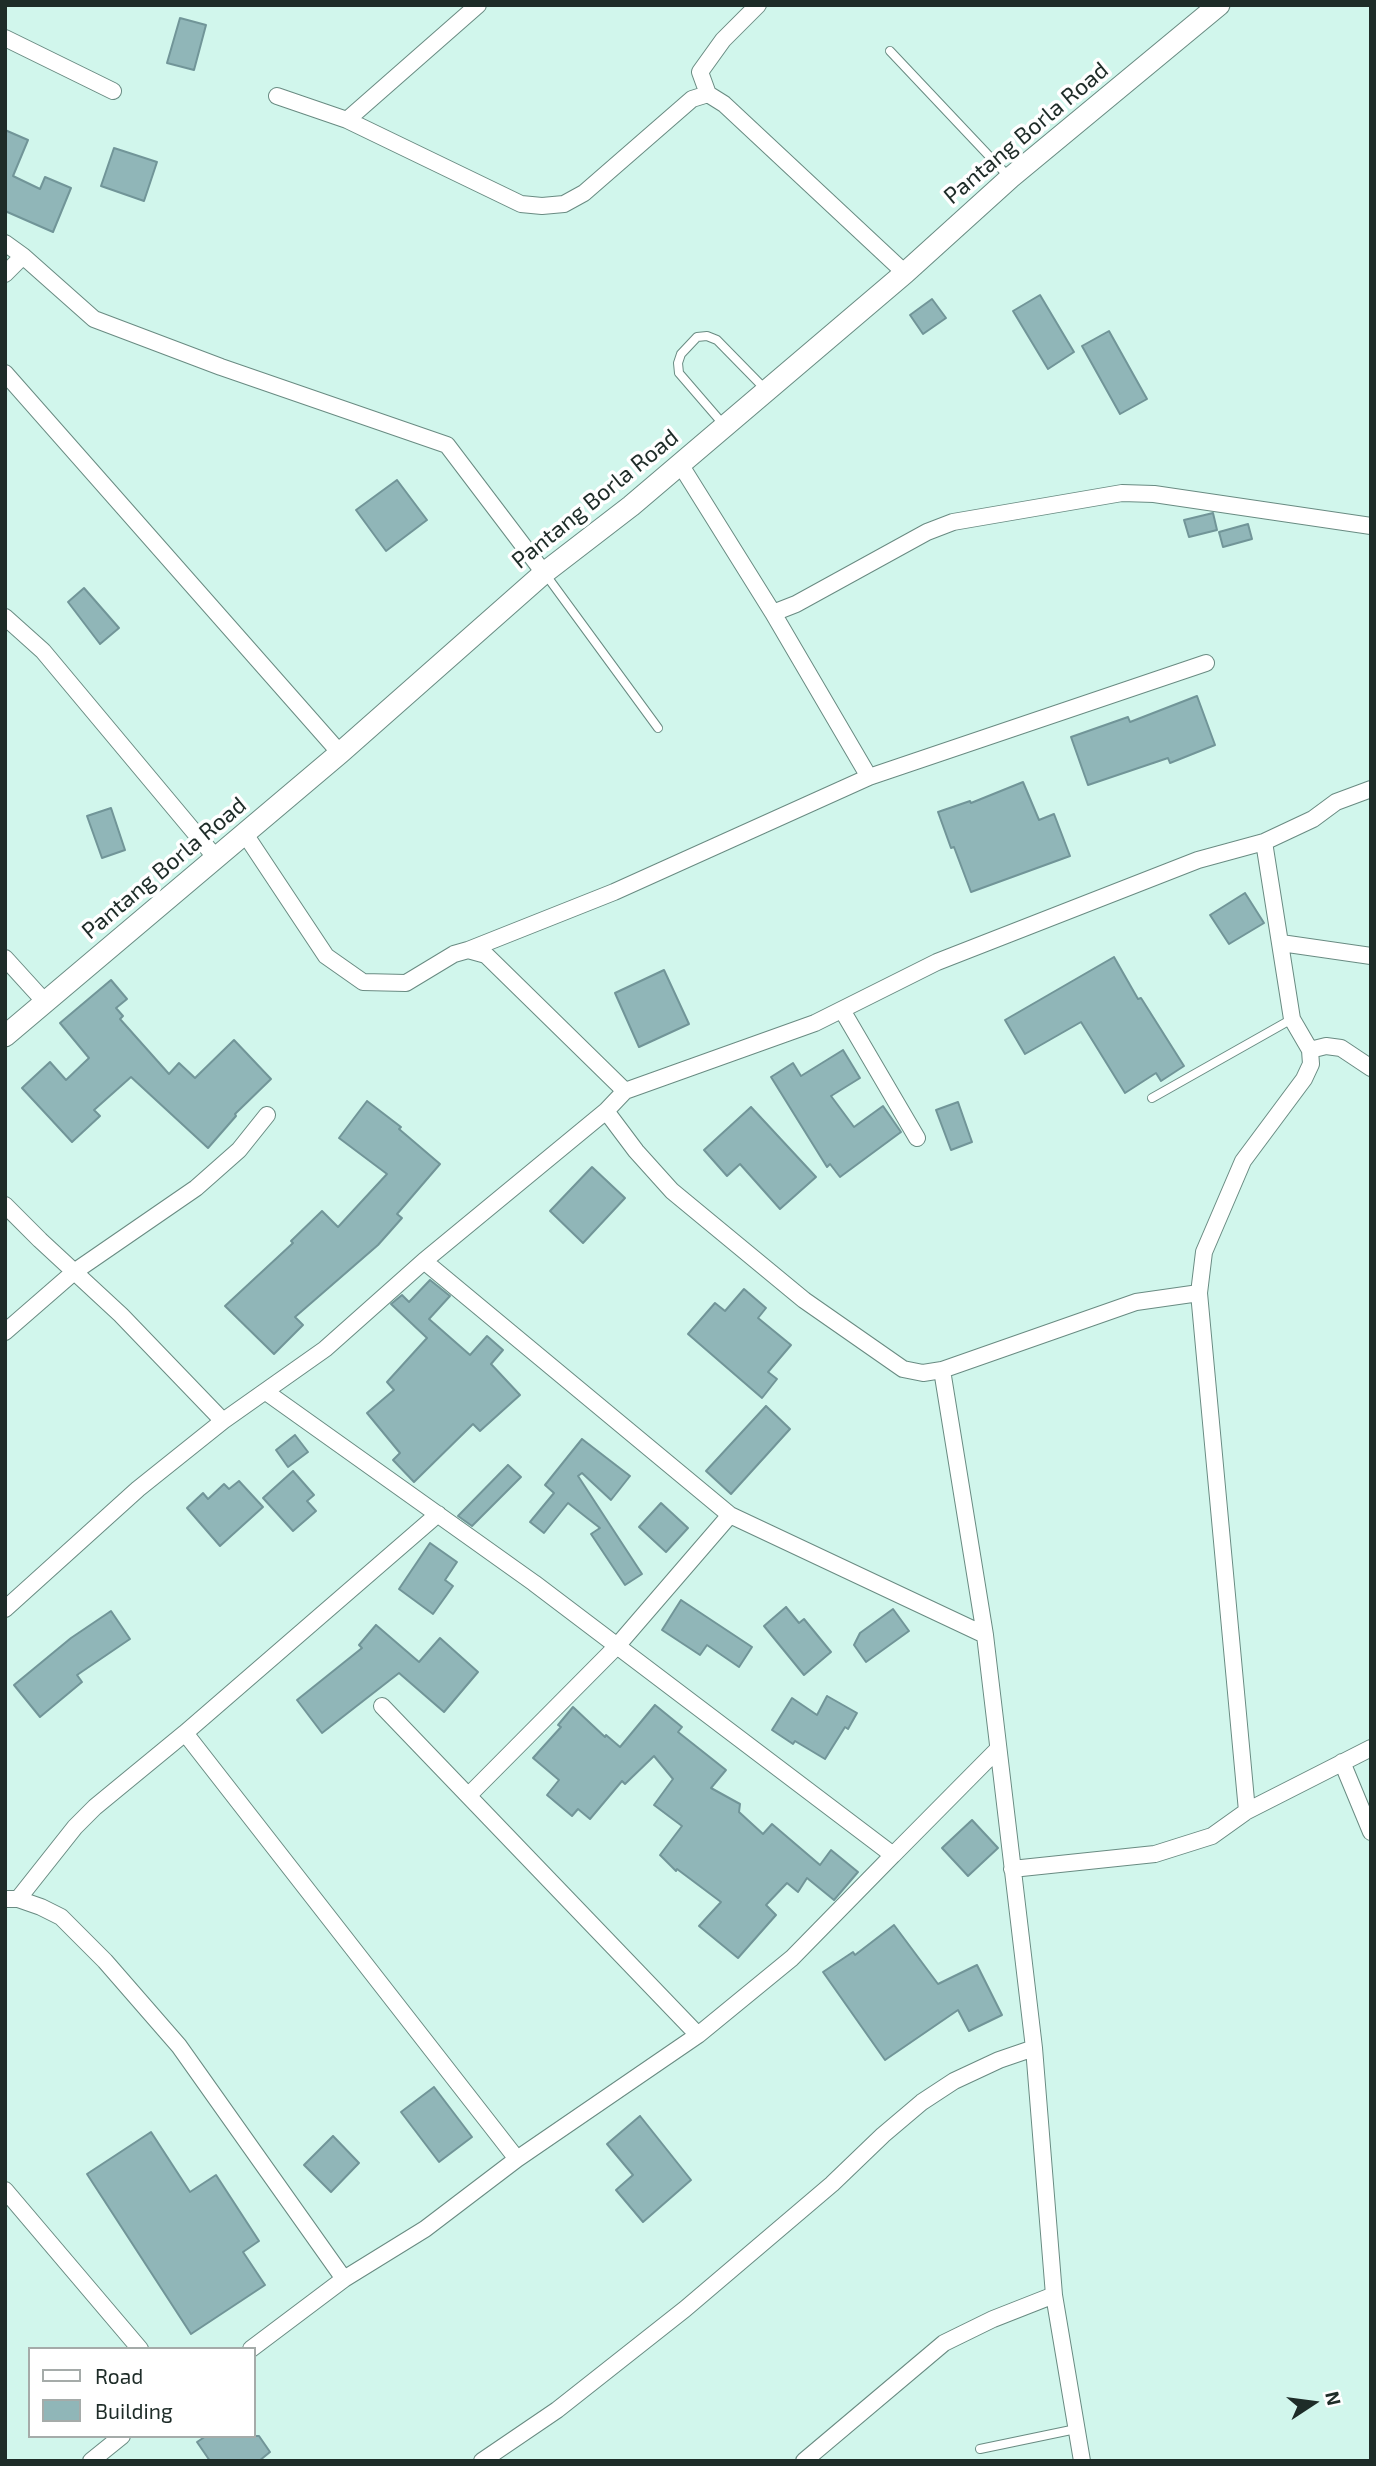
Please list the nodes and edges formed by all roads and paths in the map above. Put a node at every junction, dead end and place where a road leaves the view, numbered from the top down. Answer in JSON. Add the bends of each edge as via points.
{"nodes":[{"id":1,"x":478,"y":5,"type":"edge"},
{"id":2,"x":758,"y":5,"type":"edge"},
{"id":3,"x":1219,"y":5,"type":"edge"},
{"id":4,"x":5,"y":38,"type":"edge"},
{"id":5,"x":890,"y":51,"type":"dead end"},
{"id":6,"x":113,"y":91,"type":"dead end"},
{"id":7,"x":708,"y":94,"type":"junction"},
{"id":8,"x":277,"y":96,"type":"dead end"},
{"id":9,"x":347,"y":120,"type":"junction"},
{"id":10,"x":1010,"y":178,"type":"junction"},
{"id":11,"x":5,"y":243,"type":"edge"},
{"id":12,"x":23,"y":256,"type":"junction"},
{"id":13,"x":905,"y":273,"type":"junction"},
{"id":14,"x":5,"y":274,"type":"edge"},
{"id":15,"x":5,"y":373,"type":"edge"},
{"id":16,"x":767,"y":391,"type":"junction"},
{"id":17,"x":725,"y":426,"type":"junction"},
{"id":18,"x":680,"y":464,"type":"junction"},
{"id":19,"x":1371,"y":526,"type":"edge"},
{"id":20,"x":544,"y":573,"type":"junction"},
{"id":21,"x":774,"y":613,"type":"junction"},
{"id":22,"x":5,"y":617,"type":"edge"},
{"id":23,"x":1206,"y":663,"type":"dead end"},
{"id":24,"x":658,"y":728,"type":"dead end"},
{"id":25,"x":340,"y":753,"type":"junction"},
{"id":26,"x":869,"y":777,"type":"junction"},
{"id":27,"x":1371,"y":789,"type":"edge"},
{"id":28,"x":245,"y":834,"type":"junction"},
{"id":29,"x":1265,"y":842,"type":"junction"},
{"id":30,"x":216,"y":858,"type":"junction"},
{"id":31,"x":1281,"y":943,"type":"junction"},
{"id":32,"x":468,"y":950,"type":"junction"},
{"id":33,"x":1371,"y":956,"type":"edge"},
{"id":34,"x":5,"y":958,"type":"edge"},
{"id":35,"x":45,"y":1002,"type":"junction"},
{"id":36,"x":842,"y":1010,"type":"junction"},
{"id":37,"x":1292,"y":1018,"type":"junction"},
{"id":38,"x":5,"y":1036,"type":"edge"},
{"id":39,"x":1310,"y":1050,"type":"junction"},
{"id":40,"x":1371,"y":1068,"type":"edge"},
{"id":41,"x":625,"y":1091,"type":"junction"},
{"id":42,"x":1152,"y":1098,"type":"dead end"},
{"id":43,"x":606,"y":1111,"type":"junction"},
{"id":44,"x":267,"y":1115,"type":"dead end"},
{"id":45,"x":917,"y":1138,"type":"dead end"},
{"id":46,"x":5,"y":1205,"type":"edge"},
{"id":47,"x":424,"y":1261,"type":"junction"},
{"id":48,"x":74,"y":1272,"type":"junction"},
{"id":49,"x":1199,"y":1293,"type":"junction"},
{"id":50,"x":5,"y":1332,"type":"edge"},
{"id":51,"x":942,"y":1370,"type":"junction"},
{"id":52,"x":266,"y":1392,"type":"junction"},
{"id":53,"x":223,"y":1422,"type":"junction"},
{"id":54,"x":438,"y":1514,"type":"junction"},
{"id":55,"x":730,"y":1515,"type":"junction"},
{"id":56,"x":5,"y":1609,"type":"edge"},
{"id":57,"x":985,"y":1635,"type":"junction"},
{"id":58,"x":617,"y":1646,"type":"junction"},
{"id":59,"x":382,"y":1706,"type":"dead end"},
{"id":60,"x":185,"y":1733,"type":"junction"},
{"id":61,"x":1371,"y":1748,"type":"edge"},
{"id":62,"x":998,"y":1749,"type":"junction"},
{"id":63,"x":1342,"y":1762,"type":"junction"},
{"id":64,"x":469,"y":1795,"type":"junction"},
{"id":65,"x":1247,"y":1811,"type":"junction"},
{"id":66,"x":1371,"y":1832,"type":"edge"},
{"id":67,"x":893,"y":1855,"type":"junction"},
{"id":68,"x":1012,"y":1870,"type":"junction"},
{"id":69,"x":12,"y":1899,"type":"edge"},
{"id":70,"x":698,"y":2035,"type":"junction"},
{"id":71,"x":1034,"y":2048,"type":"junction"},
{"id":72,"x":517,"y":2160,"type":"junction"},
{"id":73,"x":5,"y":2190,"type":"edge"},
{"id":74,"x":344,"y":2279,"type":"junction"},
{"id":75,"x":1054,"y":2295,"type":"junction"},
{"id":76,"x":139,"y":2347,"type":"edge"},
{"id":77,"x":254,"y":2347,"type":"edge"},
{"id":78,"x":1076,"y":2429,"type":"junction"},
{"id":79,"x":120,"y":2438,"type":"edge"},
{"id":80,"x":980,"y":2449,"type":"dead end"},
{"id":81,"x":91,"y":2461,"type":"edge"},
{"id":82,"x":482,"y":2461,"type":"edge"},
{"id":83,"x":804,"y":2461,"type":"edge"},
{"id":84,"x":1082,"y":2461,"type":"edge"}],
"edges":[{"from":1,"to":9,"type":"street"},
{"from":2,"to":7,"type":"street","via":[[723,40],[700,72]]},
{"from":3,"to":10,"type":"street","name":"Pantang Borla Road"},
{"from":4,"to":6,"type":"street"},
{"from":5,"to":10,"type":"lane"},
{"from":7,"to":9,"type":"street","via":[[692,99],[584,193],[564,204],[542,206],[522,204]]},
{"from":7,"to":13,"type":"street"},
{"from":8,"to":9,"type":"street"},
{"from":10,"to":13,"type":"street","name":"Pantang Borla Road"},
{"from":11,"to":12,"type":"street"},
{"from":12,"to":14,"type":"street"},
{"from":12,"to":20,"type":"street","via":[[94,319],[447,445]]},
{"from":13,"to":16,"type":"street","name":"Pantang Borla Road"},
{"from":15,"to":25,"type":"street"},
{"from":16,"to":17,"type":"street","name":"Pantang Borla Road"},
{"from":16,"to":17,"type":"lane","via":[[717,340],[697,337],[681,354],[679,373]]},
{"from":17,"to":18,"type":"street","name":"Pantang Borla Road"},
{"from":18,"to":20,"type":"street","name":"Pantang Borla Road"},
{"from":18,"to":21,"type":"street"},
{"from":19,"to":21,"type":"street","via":[[1122,493],[953,522]]},
{"from":20,"to":24,"type":"lane"},
{"from":20,"to":25,"type":"street","name":"Pantang Borla Road"},
{"from":21,"to":26,"type":"street"},
{"from":22,"to":30,"type":"street","via":[[43,651]]},
{"from":23,"to":26,"type":"street"},
{"from":25,"to":28,"type":"street","name":"Pantang Borla Road"},
{"from":26,"to":32,"type":"street","via":[[614,892]]},
{"from":27,"to":29,"type":"street","via":[[1336,802],[1313,819]]},
{"from":28,"to":30,"type":"street","name":"Pantang Borla Road"},
{"from":28,"to":32,"type":"street","via":[[326,956],[363,982],[406,983]]},
{"from":29,"to":31,"type":"street"},
{"from":29,"to":36,"type":"street","via":[[1198,860],[937,962]]},
{"from":30,"to":35,"type":"street","name":"Pantang Borla Road"},
{"from":31,"to":33,"type":"street"},
{"from":31,"to":37,"type":"street"},
{"from":32,"to":41,"type":"street","via":[[486,955]]},
{"from":34,"to":35,"type":"street"},
{"from":35,"to":38,"type":"street","name":"Pantang Borla Road"},
{"from":36,"to":41,"type":"street"},
{"from":36,"to":45,"type":"street"},
{"from":37,"to":39,"type":"street"},
{"from":37,"to":42,"type":"lane"},
{"from":39,"to":40,"type":"street","via":[[1341,1048]]},
{"from":39,"to":49,"type":"street","via":[[1311,1064],[1304,1079],[1243,1161],[1205,1252]]},
{"from":41,"to":43,"type":"street"},
{"from":43,"to":47,"type":"street"},
{"from":43,"to":51,"type":"street","via":[[672,1191],[804,1300],[903,1368],[923,1373]]},
{"from":44,"to":48,"type":"street","via":[[239,1150],[196,1188]]},
{"from":46,"to":48,"type":"street"},
{"from":47,"to":52,"type":"street","via":[[325,1349]]},
{"from":47,"to":55,"type":"street"},
{"from":48,"to":50,"type":"street"},
{"from":48,"to":53,"type":"street"},
{"from":49,"to":51,"type":"street","via":[[1136,1302]]},
{"from":49,"to":65,"type":"street"},
{"from":51,"to":57,"type":"street"},
{"from":52,"to":53,"type":"street"},
{"from":52,"to":54,"type":"street"},
{"from":53,"to":56,"type":"street","via":[[138,1489]]},
{"from":54,"to":58,"type":"street"},
{"from":54,"to":60,"type":"street"},
{"from":55,"to":57,"type":"street"},
{"from":55,"to":58,"type":"street"},
{"from":57,"to":62,"type":"street"},
{"from":58,"to":64,"type":"street"},
{"from":58,"to":67,"type":"street"},
{"from":59,"to":64,"type":"street"},
{"from":60,"to":69,"type":"street","via":[[86,1815]]},
{"from":60,"to":72,"type":"street"},
{"from":61,"to":63,"type":"street"},
{"from":62,"to":67,"type":"street"},
{"from":62,"to":68,"type":"street"},
{"from":63,"to":65,"type":"street"},
{"from":63,"to":66,"type":"street"},
{"from":64,"to":70,"type":"street"},
{"from":65,"to":68,"type":"street","via":[[1212,1836],[1155,1854]]},
{"from":67,"to":70,"type":"street","via":[[792,1958]]},
{"from":68,"to":71,"type":"street"},
{"from":69,"to":74,"type":"street","via":[[61,1917],[105,1961],[179,2046]]},
{"from":70,"to":72,"type":"street"},
{"from":71,"to":75,"type":"street"},
{"from":71,"to":82,"type":"street","via":[[954,2081],[922,2102],[685,2309],[556,2410]]},
{"from":72,"to":74,"type":"street","via":[[425,2229]]},
{"from":73,"to":76,"type":"street"},
{"from":74,"to":77,"type":"street"},
{"from":75,"to":78,"type":"street"},
{"from":75,"to":83,"type":"street","via":[[944,2343]]},
{"from":78,"to":80,"type":"lane"},
{"from":78,"to":84,"type":"street"},
{"from":79,"to":81,"type":"street"}]}
